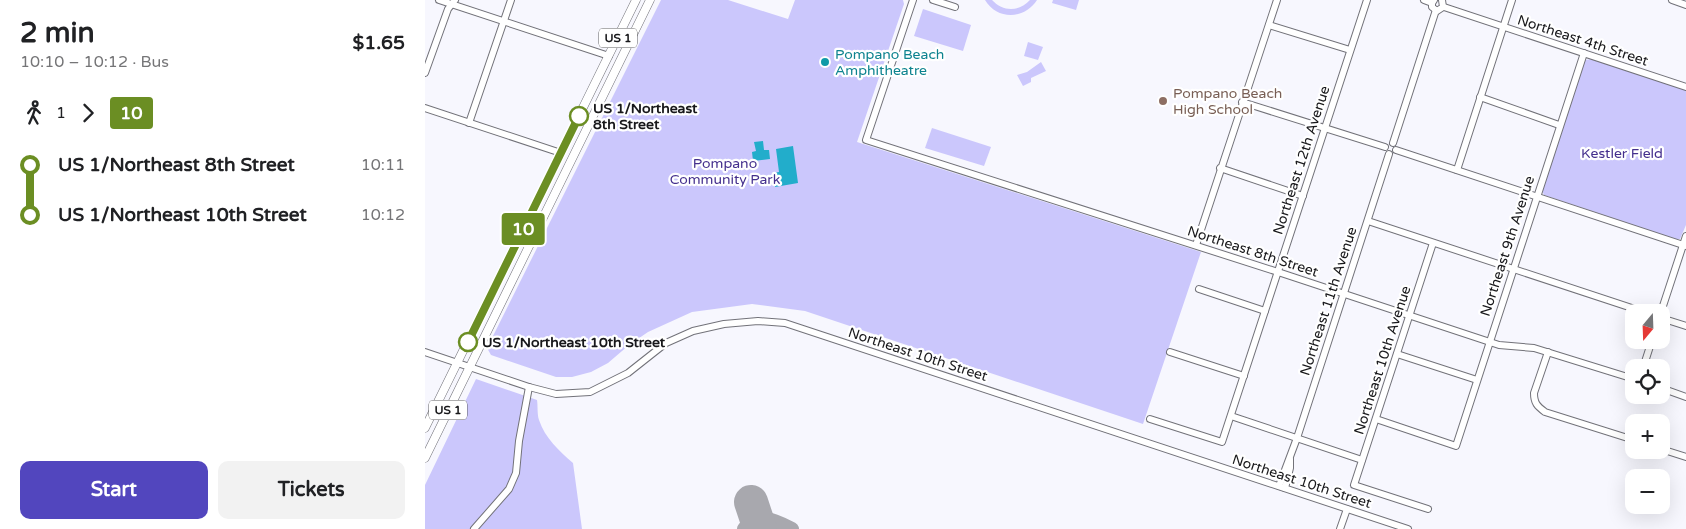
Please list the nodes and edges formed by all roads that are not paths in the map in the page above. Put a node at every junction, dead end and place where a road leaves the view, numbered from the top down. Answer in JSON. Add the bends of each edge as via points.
{"nodes":[{"id":1,"x":439,"y":0,"type":"edge"},
{"id":2,"x":511,"y":0,"type":"edge"},
{"id":3,"x":636,"y":0,"type":"edge"},
{"id":4,"x":650,"y":0,"type":"edge"},
{"id":5,"x":913,"y":0,"type":"edge"},
{"id":6,"x":933,"y":0,"type":"edge"},
{"id":7,"x":1277,"y":0,"type":"edge"},
{"id":8,"x":1367,"y":0,"type":"edge"},
{"id":9,"x":1423,"y":0,"type":"edge"},
{"id":10,"x":1512,"y":0,"type":"edge"},
{"id":11,"x":1672,"y":0,"type":"edge"},
{"id":12,"x":1433,"y":1,"type":"edge"},
{"id":13,"x":454,"y":2,"type":"edge"},
{"id":14,"x":1443,"y":3,"type":"edge"},
{"id":15,"x":1686,"y":5,"type":"edge"},
{"id":16,"x":955,"y":7,"type":"dead end"},
{"id":17,"x":1436,"y":10,"type":"junction"},
{"id":18,"x":504,"y":21,"type":"junction"},
{"id":19,"x":1269,"y":25,"type":"junction"},
{"id":20,"x":1503,"y":27,"type":"junction"},
{"id":21,"x":1350,"y":50,"type":"junction"},
{"id":22,"x":1584,"y":53,"type":"junction"},
{"id":23,"x":609,"y":56,"type":"junction"},
{"id":24,"x":427,"y":60,"type":"edge"},
{"id":25,"x":425,"y":73,"type":"edge"},
{"id":26,"x":1686,"y":86,"type":"edge"},
{"id":27,"x":1480,"y":97,"type":"junction"},
{"id":28,"x":1242,"y":102,"type":"junction"},
{"id":29,"x":425,"y":108,"type":"edge"},
{"id":30,"x":579,"y":115,"type":"junction"},
{"id":31,"x":469,"y":123,"type":"junction"},
{"id":32,"x":1559,"y":124,"type":"junction"},
{"id":33,"x":1325,"y":128,"type":"junction"},
{"id":34,"x":583,"y":136,"type":"junction"},
{"id":35,"x":1393,"y":143,"type":"junction"},
{"id":36,"x":1385,"y":147,"type":"junction"},
{"id":37,"x":1396,"y":150,"type":"junction"},
{"id":38,"x":561,"y":153,"type":"junction"},
{"id":39,"x":1389,"y":154,"type":"junction"},
{"id":40,"x":1221,"y":168,"type":"junction"},
{"id":41,"x":1457,"y":170,"type":"junction"},
{"id":42,"x":563,"y":176,"type":"junction"},
{"id":43,"x":1303,"y":196,"type":"junction"},
{"id":44,"x":1536,"y":196,"type":"junction"},
{"id":45,"x":1367,"y":221,"type":"junction"},
{"id":46,"x":1686,"y":236,"type":"edge"},
{"id":47,"x":1433,"y":243,"type":"junction"},
{"id":48,"x":1196,"y":245,"type":"junction"},
{"id":49,"x":1685,"y":245,"type":"edge"},
{"id":50,"x":1513,"y":269,"type":"junction"},
{"id":51,"x":1278,"y":272,"type":"junction"},
{"id":52,"x":1199,"y":290,"type":"dead end"},
{"id":53,"x":1344,"y":293,"type":"junction"},
{"id":54,"x":1664,"y":304,"type":"edge"},
{"id":55,"x":1625,"y":306,"type":"edge"},
{"id":56,"x":1265,"y":310,"type":"junction"},
{"id":57,"x":1409,"y":315,"type":"junction"},
{"id":58,"x":1670,"y":321,"type":"edge"},
{"id":59,"x":1686,"y":326,"type":"edge"},
{"id":60,"x":1490,"y":342,"type":"junction"},
{"id":61,"x":425,"y":352,"type":"edge"},
{"id":62,"x":1170,"y":352,"type":"dead end"},
{"id":63,"x":1548,"y":352,"type":"junction"},
{"id":64,"x":1397,"y":354,"type":"junction"},
{"id":65,"x":457,"y":363,"type":"junction"},
{"id":66,"x":469,"y":367,"type":"junction"},
{"id":67,"x":1244,"y":376,"type":"junction"},
{"id":68,"x":1625,"y":376,"type":"edge"},
{"id":69,"x":1477,"y":380,"type":"junction"},
{"id":70,"x":529,"y":387,"type":"junction"},
{"id":71,"x":1670,"y":391,"type":"edge"},
{"id":72,"x":1686,"y":397,"type":"edge"},
{"id":73,"x":1231,"y":416,"type":"junction"},
{"id":74,"x":1150,"y":419,"type":"dead end"},
{"id":75,"x":1376,"y":419,"type":"junction"},
{"id":76,"x":425,"y":428,"type":"edge"},
{"id":77,"x":1625,"y":437,"type":"edge"},
{"id":78,"x":1297,"y":438,"type":"junction"},
{"id":79,"x":1670,"y":452,"type":"edge"},
{"id":80,"x":1686,"y":457,"type":"edge"},
{"id":81,"x":425,"y":458,"type":"edge"},
{"id":82,"x":1362,"y":460,"type":"junction"},
{"id":83,"x":1282,"y":487,"type":"junction"},
{"id":84,"x":1347,"y":509,"type":"junction"},
{"id":85,"x":1428,"y":509,"type":"dead end"},
{"id":86,"x":474,"y":529,"type":"edge"},
{"id":87,"x":1340,"y":529,"type":"edge"},
{"id":88,"x":1408,"y":529,"type":"edge"}],
"edges":[{"from":1,"to":13,"type":"street"},
{"from":2,"to":18,"type":"street"},
{"from":3,"to":23,"type":"main road","number":"US 1"},
{"from":4,"to":34,"type":"main road","number":"US 1"},
{"from":5,"to":48,"type":"street","name":"Northeast 8th Street","via":[[865,140]]},
{"from":6,"to":16,"type":"street"},
{"from":7,"to":19,"type":"street"},
{"from":8,"to":21,"type":"street","name":"Northeast 12th Avenue"},
{"from":9,"to":12,"type":"street"},
{"from":10,"to":20,"type":"street"},
{"from":11,"to":15,"type":"street"},
{"from":12,"to":17,"type":"street","via":[[1432,7]]},
{"from":13,"to":18,"type":"street"},
{"from":13,"to":24,"type":"street"},
{"from":14,"to":17,"type":"street","via":[[1441,10]]},
{"from":14,"to":20,"type":"street","name":"Northeast 4th Street"},
{"from":17,"to":35,"type":"street"},
{"from":18,"to":23,"type":"street"},
{"from":18,"to":31,"type":"street"},
{"from":19,"to":21,"type":"street"},
{"from":19,"to":28,"type":"street"},
{"from":20,"to":22,"type":"street","name":"Northeast 4th Street"},
{"from":20,"to":27,"type":"street"},
{"from":21,"to":33,"type":"street","name":"Northeast 12th Avenue"},
{"from":22,"to":26,"type":"street","name":"Northeast 4th Street"},
{"from":22,"to":32,"type":"street","name":"Northeast 9th Avenue"},
{"from":23,"to":30,"type":"main road","number":"US 1"},
{"from":24,"to":25,"type":"street"},
{"from":27,"to":32,"type":"street"},
{"from":27,"to":41,"type":"street"},
{"from":28,"to":33,"type":"street"},
{"from":28,"to":40,"type":"street"},
{"from":29,"to":31,"type":"street"},
{"from":30,"to":34,"type":"main road"},
{"from":30,"to":38,"type":"main road","number":"US 1"},
{"from":31,"to":38,"type":"street"},
{"from":32,"to":44,"type":"street","name":"Northeast 9th Avenue"},
{"from":33,"to":36,"type":"street"},
{"from":33,"to":43,"type":"street","name":"Northeast 12th Avenue"},
{"from":34,"to":42,"type":"main road","number":"US 1"},
{"from":35,"to":36,"type":"street"},
{"from":35,"to":37,"type":"street"},
{"from":36,"to":39,"type":"street"},
{"from":37,"to":39,"type":"street"},
{"from":37,"to":41,"type":"street"},
{"from":38,"to":42,"type":"main road"},
{"from":38,"to":65,"type":"main road","number":"US 1"},
{"from":39,"to":45,"type":"street","name":"Northeast 11th Avenue"},
{"from":40,"to":43,"type":"street"},
{"from":40,"to":48,"type":"street"},
{"from":41,"to":44,"type":"street"},
{"from":42,"to":66,"type":"main road","number":"US 1"},
{"from":43,"to":51,"type":"street","name":"Northeast 12th Avenue"},
{"from":44,"to":49,"type":"street"},
{"from":44,"to":50,"type":"street","name":"Northeast 9th Avenue"},
{"from":45,"to":47,"type":"street"},
{"from":45,"to":53,"type":"street","name":"Northeast 11th Avenue"},
{"from":46,"to":49,"type":"street"},
{"from":47,"to":50,"type":"street"},
{"from":47,"to":57,"type":"street","name":"Northeast 10th Avenue"},
{"from":48,"to":51,"type":"street","name":"Northeast 8th Street"},
{"from":49,"to":54,"type":"street"},
{"from":50,"to":55,"type":"street"},
{"from":50,"to":60,"type":"street","name":"Northeast 9th Avenue"},
{"from":51,"to":53,"type":"street","name":"Northeast 8th Street"},
{"from":51,"to":56,"type":"street","name":"Northeast 12th Avenue"},
{"from":52,"to":56,"type":"street"},
{"from":53,"to":57,"type":"street","name":"Northeast 8th Street"},
{"from":53,"to":78,"type":"street","name":"Northeast 11th Avenue"},
{"from":56,"to":67,"type":"street","name":"Northeast 12th Avenue"},
{"from":57,"to":60,"type":"street","name":"Northeast 8th Street"},
{"from":57,"to":64,"type":"street","name":"Northeast 10th Avenue"},
{"from":58,"to":59,"type":"street"},
{"from":60,"to":63,"type":"street","name":"Northeast 8th Street"},
{"from":60,"to":69,"type":"street","name":"Northeast 9th Avenue"},
{"from":61,"to":65,"type":"street","name":"Northeast 10th Street"},
{"from":62,"to":67,"type":"street"},
{"from":63,"to":68,"type":"street","name":"Northeast 8th Street"},
{"from":63,"to":77,"type":"street","via":[[1534,393],[1538,407]]},
{"from":64,"to":69,"type":"street"},
{"from":64,"to":75,"type":"street","name":"Northeast 10th Avenue"},
{"from":65,"to":66,"type":"street","name":"Northeast 10th Street"},
{"from":65,"to":76,"type":"main road","number":"US 1"},
{"from":66,"to":70,"type":"street","name":"Northeast 10th Street"},
{"from":66,"to":81,"type":"main road","number":"US 1"},
{"from":67,"to":73,"type":"street","name":"Northeast 12th Avenue"},
{"from":69,"to":75,"type":"street","name":"Northeast 9th Avenue","via":[[1456,446]]},
{"from":70,"to":83,"type":"street","name":"Northeast 10th Street","via":[[556,394],[589,392],[628,374],[666,343],[693,332],[725,324],[785,323]]},
{"from":70,"to":86,"type":"street","via":[[516,472],[509,489]]},
{"from":71,"to":72,"type":"street"},
{"from":73,"to":74,"type":"street","name":"Northeast 12th Avenue","via":[[1222,442]]},
{"from":73,"to":78,"type":"street"},
{"from":75,"to":82,"type":"street","name":"Northeast 10th Avenue"},
{"from":78,"to":82,"type":"street"},
{"from":78,"to":83,"type":"street","name":"Northeast 11th Avenue","via":[[1290,455],[1291,468]]},
{"from":79,"to":80,"type":"street"},
{"from":82,"to":85,"type":"street","name":"Northeast 10th Avenue","via":[[1354,485]]},
{"from":83,"to":84,"type":"street","name":"Northeast 10th Street"},
{"from":84,"to":87,"type":"street"},
{"from":84,"to":88,"type":"street","name":"Northeast 10th Street"}]}
